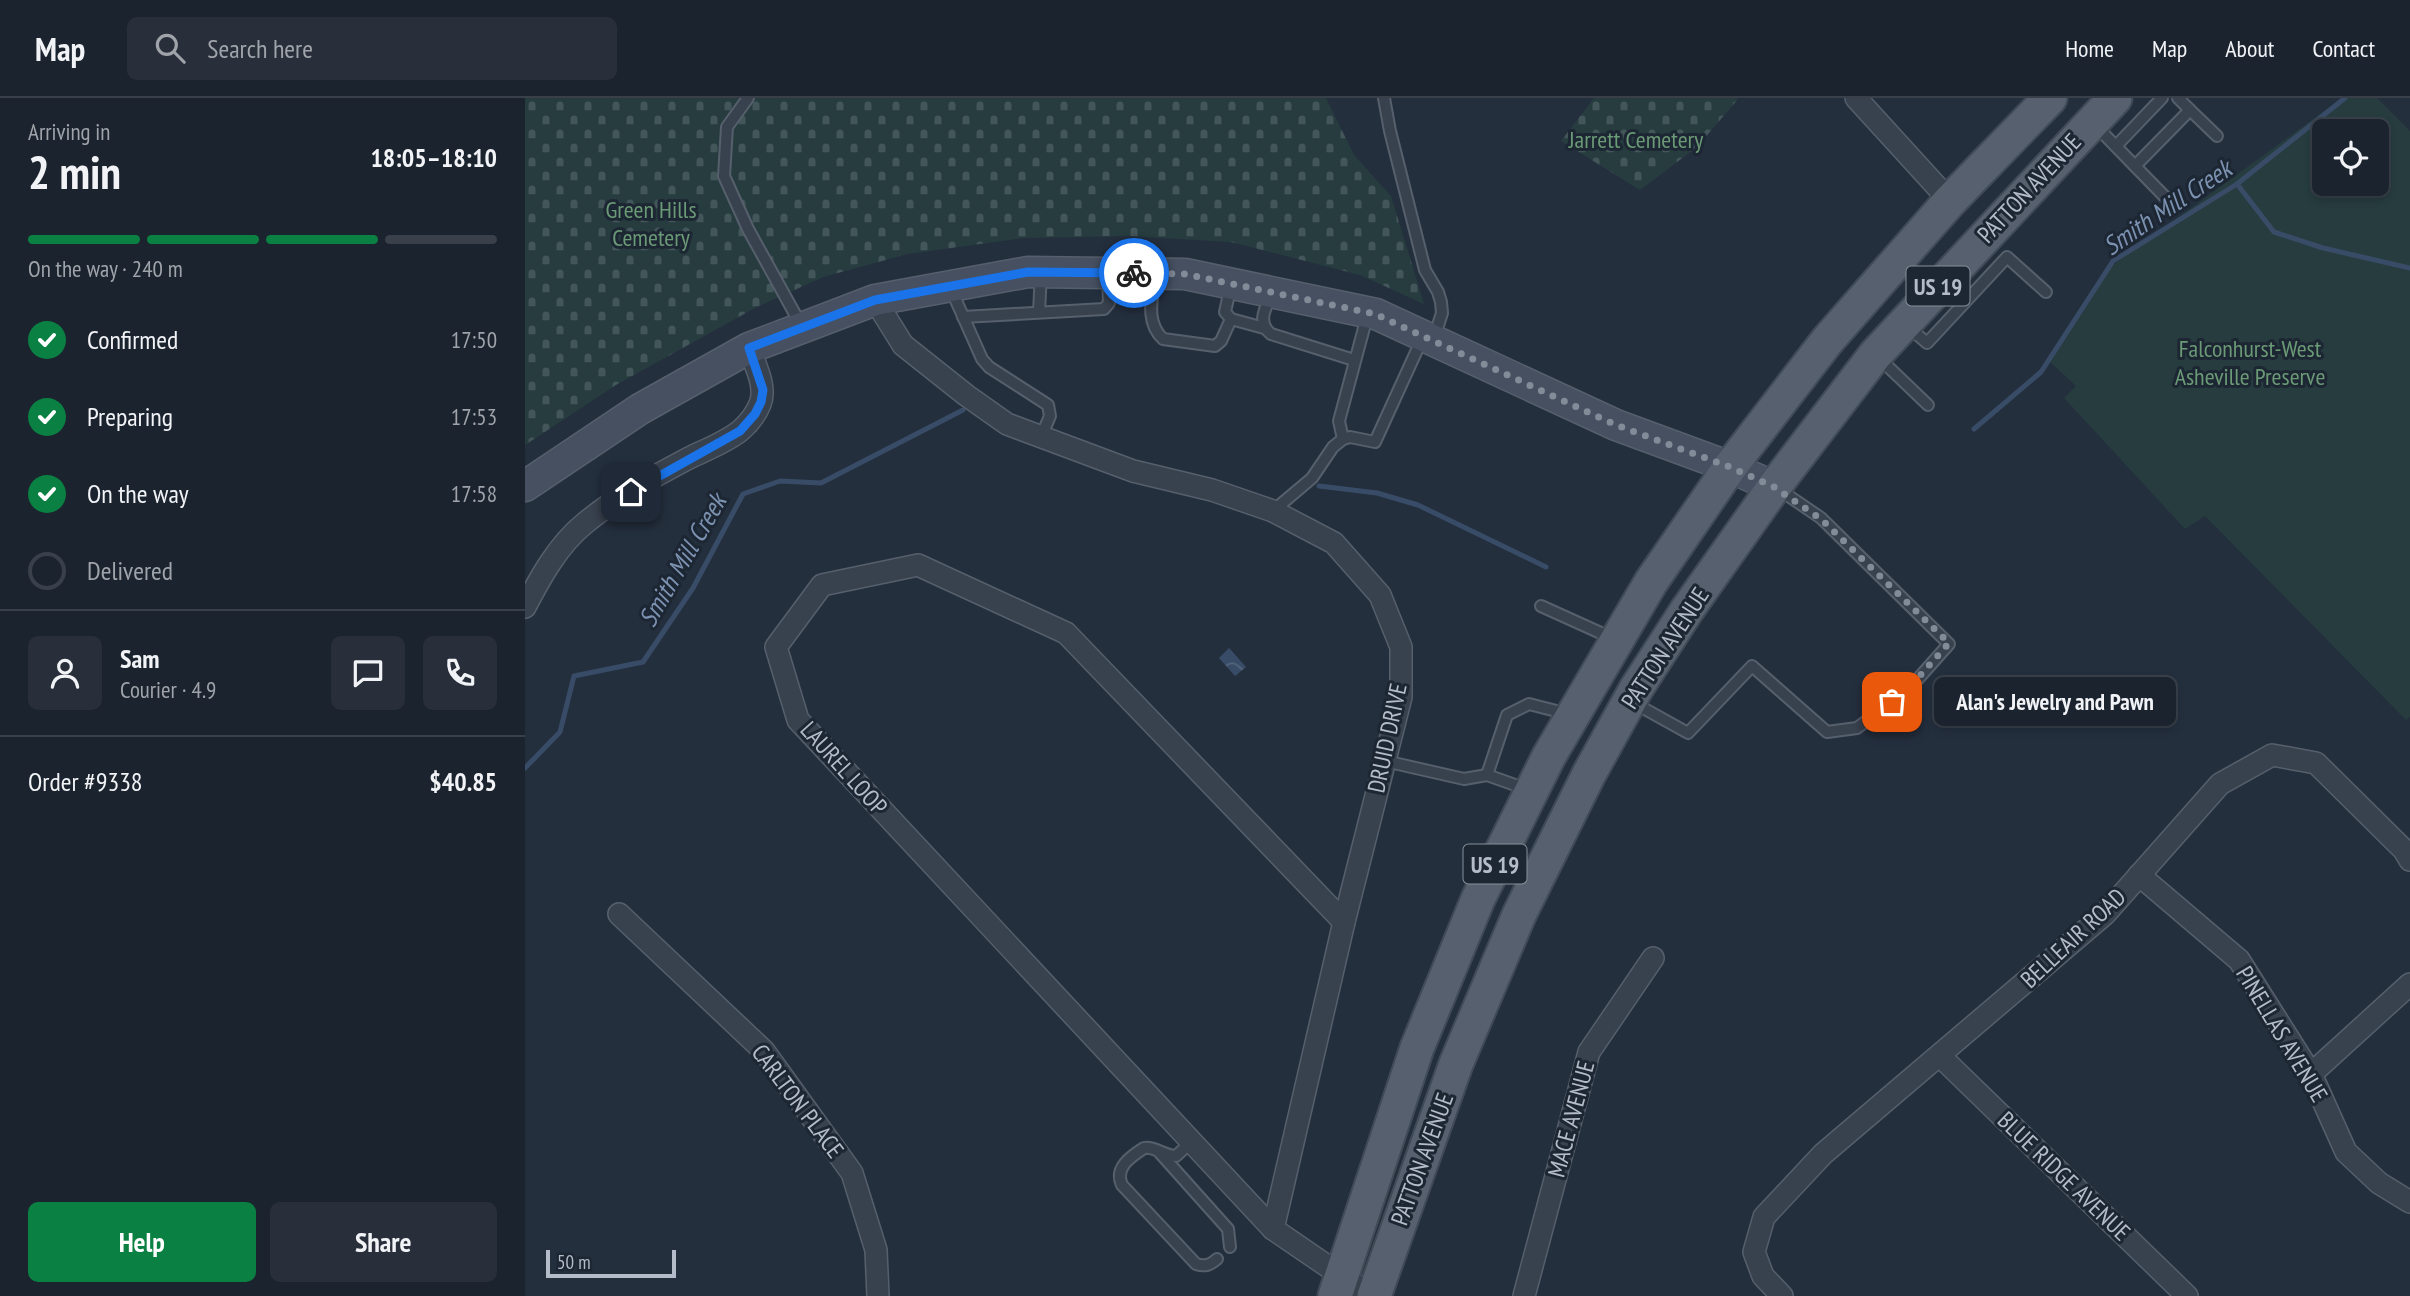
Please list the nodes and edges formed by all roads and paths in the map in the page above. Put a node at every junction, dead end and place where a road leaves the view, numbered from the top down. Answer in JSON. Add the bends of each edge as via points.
{"nodes":[{"id":1,"x":748,"y":98,"type":"edge"},
{"id":2,"x":1384,"y":98,"type":"edge"},
{"id":3,"x":1856,"y":98,"type":"edge"},
{"id":4,"x":2050,"y":98,"type":"edge"},
{"id":5,"x":2115,"y":98,"type":"edge"},
{"id":6,"x":2162,"y":98,"type":"edge"},
{"id":7,"x":2178,"y":98,"type":"edge"},
{"id":8,"x":2190,"y":110,"type":"junction"},
{"id":9,"x":2092,"y":122,"type":"junction"},
{"id":10,"x":2217,"y":136,"type":"dead end"},
{"id":11,"x":2116,"y":146,"type":"junction"},
{"id":12,"x":2134,"y":166,"type":"junction"},
{"id":13,"x":2167,"y":199,"type":"dead end"},
{"id":14,"x":1950,"y":201,"type":"junction"},
{"id":15,"x":1995,"y":247,"type":"junction"},
{"id":16,"x":1041,"y":272,"type":"junction"},
{"id":17,"x":1108,"y":273,"type":"junction"},
{"id":18,"x":1156,"y":273,"type":"junction"},
{"id":19,"x":1231,"y":284,"type":"junction"},
{"id":20,"x":950,"y":286,"type":"junction"},
{"id":21,"x":1272,"y":292,"type":"junction"},
{"id":22,"x":2046,"y":292,"type":"dead end"},
{"id":23,"x":875,"y":300,"type":"junction"},
{"id":24,"x":1039,"y":312,"type":"junction"},
{"id":25,"x":1368,"y":312,"type":"junction"},
{"id":26,"x":963,"y":317,"type":"junction"},
{"id":27,"x":1231,"y":319,"type":"junction"},
{"id":28,"x":802,"y":327,"type":"junction"},
{"id":29,"x":1264,"y":328,"type":"junction"},
{"id":30,"x":1428,"y":338,"type":"junction"},
{"id":31,"x":749,"y":348,"type":"junction"},
{"id":32,"x":1875,"y":355,"type":"junction"},
{"id":33,"x":1354,"y":360,"type":"junction"},
{"id":34,"x":1928,"y":405,"type":"dead end"},
{"id":35,"x":1041,"y":438,"type":"junction"},
{"id":36,"x":1343,"y":439,"type":"junction"},
{"id":37,"x":1730,"y":467,"type":"junction"},
{"id":38,"x":525,"y":486,"type":"edge"},
{"id":39,"x":1774,"y":487,"type":"junction"},
{"id":40,"x":1273,"y":510,"type":"junction"},
{"id":41,"x":1542,"y":606,"type":"dead end"},
{"id":42,"x":525,"y":607,"type":"edge"},
{"id":43,"x":1617,"y":640,"type":"junction"},
{"id":44,"x":1629,"y":701,"type":"junction"},
{"id":45,"x":1573,"y":715,"type":"junction"},
{"id":46,"x":1385,"y":761,"type":"junction"},
{"id":47,"x":1487,"y":775,"type":"junction"},
{"id":48,"x":1532,"y":791,"type":"junction"},
{"id":49,"x":2410,"y":860,"type":"edge"},
{"id":50,"x":2139,"y":875,"type":"junction"},
{"id":51,"x":619,"y":914,"type":"dead end"},
{"id":52,"x":1344,"y":922,"type":"junction"},
{"id":53,"x":1653,"y":958,"type":"dead end"},
{"id":54,"x":2410,"y":984,"type":"edge"},
{"id":55,"x":1940,"y":1055,"type":"junction"},
{"id":56,"x":2311,"y":1074,"type":"junction"},
{"id":57,"x":1191,"y":1142,"type":"junction"},
{"id":58,"x":1160,"y":1153,"type":"junction"},
{"id":59,"x":2410,"y":1202,"type":"edge"},
{"id":60,"x":1273,"y":1229,"type":"junction"},
{"id":61,"x":1230,"y":1247,"type":"dead end"},
{"id":62,"x":1217,"y":1259,"type":"dead end"},
{"id":63,"x":1338,"y":1285,"type":"edge"},
{"id":64,"x":878,"y":1296,"type":"edge"},
{"id":65,"x":1373,"y":1296,"type":"edge"},
{"id":66,"x":1524,"y":1296,"type":"edge"},
{"id":67,"x":1782,"y":1296,"type":"edge"},
{"id":68,"x":2187,"y":1296,"type":"edge"}],
"edges":[{"from":1,"to":28,"type":"lane","via":[[727,127],[725,176],[748,229]]},
{"from":2,"to":30,"type":"lane","via":[[1425,270],[1441,302],[1442,313]]},
{"from":3,"to":14,"type":"street"},
{"from":4,"to":14,"type":"main road","name":"PATTON AVENUE","number":"US 19"},
{"from":5,"to":9,"type":"main road","name":"PATTON AVENUE","number":"US 19"},
{"from":6,"to":11,"type":"lane"},
{"from":7,"to":8,"type":"lane"},
{"from":8,"to":10,"type":"lane"},
{"from":8,"to":12,"type":"lane"},
{"from":9,"to":11,"type":"lane"},
{"from":9,"to":15,"type":"main road","name":"PATTON AVENUE","number":"US 19"},
{"from":11,"to":12,"type":"lane"},
{"from":12,"to":13,"type":"lane"},
{"from":14,"to":37,"type":"main road","name":"PATTON AVENUE","number":"US 19","via":[[1827,341]]},
{"from":15,"to":22,"type":"lane"},
{"from":15,"to":32,"type":"main road","name":"PATTON AVENUE","number":"US 19","via":[[1940,306],[1904,323]]},
{"from":16,"to":17,"type":"main road"},
{"from":16,"to":20,"type":"main road"},
{"from":16,"to":24,"type":"lane"},
{"from":17,"to":18,"type":"main road"},
{"from":17,"to":24,"type":"lane","via":[[1107,307]]},
{"from":18,"to":19,"type":"main road"},
{"from":18,"to":27,"type":"lane","via":[[1153,326],[1163,338],[1215,346]]},
{"from":19,"to":21,"type":"main road"},
{"from":19,"to":27,"type":"lane","via":[[1225,312]]},
{"from":20,"to":23,"type":"main road"},
{"from":20,"to":26,"type":"lane"},
{"from":21,"to":25,"type":"main road"},
{"from":21,"to":29,"type":"lane","via":[[1263,315]]},
{"from":23,"to":28,"type":"main road"},
{"from":23,"to":35,"type":"street","name":"DRUID DRIVE","via":[[903,345],[1007,424]]},
{"from":24,"to":26,"type":"lane"},
{"from":25,"to":30,"type":"main road"},
{"from":25,"to":33,"type":"lane"},
{"from":26,"to":35,"type":"lane","via":[[989,367],[1048,405],[1050,416]]},
{"from":27,"to":29,"type":"lane"},
{"from":28,"to":31,"type":"main road"},
{"from":29,"to":33,"type":"lane"},
{"from":30,"to":36,"type":"lane","via":[[1375,442]]},
{"from":30,"to":37,"type":"main road","via":[[1616,425]]},
{"from":31,"to":38,"type":"main road","via":[[640,409]]},
{"from":31,"to":42,"type":"street","via":[[763,390],[755,414],[740,431],[612,503],[582,526],[557,554]]},
{"from":32,"to":34,"type":"lane"},
{"from":32,"to":39,"type":"main road","name":"PATTON AVENUE","number":"US 19"},
{"from":33,"to":36,"type":"lane","via":[[1339,421]]},
{"from":35,"to":40,"type":"street","name":"DRUID DRIVE","via":[[1133,471]]},
{"from":36,"to":40,"type":"lane","via":[[1312,478]]},
{"from":37,"to":39,"type":"main road"},
{"from":37,"to":43,"type":"main road","name":"PATTON AVENUE","number":"US 19"},
{"from":39,"to":44,"type":"main road","name":"PATTON AVENUE","number":"US 19"},
{"from":39,"to":44,"type":"lane","via":[[1821,519],[1949,643],[1909,688],[1857,728],[1827,732],[1752,666],[1688,733]]},
{"from":40,"to":46,"type":"street","name":"DRUID DRIVE","via":[[1334,543],[1380,595],[1401,648],[1401,697]]},
{"from":41,"to":43,"type":"lane"},
{"from":43,"to":45,"type":"main road","name":"PATTON AVENUE","number":"US 19"},
{"from":44,"to":65,"type":"main road","name":"PATTON AVENUE","number":"US 19","via":[[1519,915],[1456,1064]]},
{"from":45,"to":47,"type":"lane","via":[[1529,704],[1507,715]]},
{"from":45,"to":48,"type":"main road","name":"PATTON AVENUE","number":"US 19"},
{"from":46,"to":47,"type":"lane","via":[[1464,779]]},
{"from":46,"to":52,"type":"street","name":"DRUID DRIVE"},
{"from":47,"to":48,"type":"lane"},
{"from":48,"to":63,"type":"main road","name":"PATTON AVENUE","number":"US 19","via":[[1478,899],[1417,1048]]},
{"from":49,"to":50,"type":"street","name":"BELLEAIR ROAD","via":[[2316,763],[2272,755],[2220,784]]},
{"from":50,"to":55,"type":"street","name":"BELLEAIR ROAD","via":[[2105,914]]},
{"from":50,"to":56,"type":"street","name":"PINELLAS AVENUE","via":[[2239,960]]},
{"from":51,"to":64,"type":"street","name":"CARLTON PLACE","via":[[764,1051],[852,1173],[876,1250]]},
{"from":52,"to":57,"type":"street","name":"LAUREL LOOP","via":[[1066,633],[918,565],[822,585],[776,647],[798,720]]},
{"from":52,"to":60,"type":"street","name":"DRUID DRIVE"},
{"from":53,"to":66,"type":"street","name":"MACE AVENUE","via":[[1589,1052]]},
{"from":54,"to":56,"type":"street"},
{"from":55,"to":67,"type":"street","name":"BELLEAIR ROAD","via":[[1823,1154],[1764,1217],[1755,1252],[1763,1276]]},
{"from":55,"to":68,"type":"street","name":"BLUE RIDGE AVENUE"},
{"from":56,"to":59,"type":"street","name":"PINELLAS AVENUE","via":[[2346,1152],[2379,1183]]},
{"from":57,"to":58,"type":"lane","via":[[1176,1156]]},
{"from":57,"to":60,"type":"street","name":"LAUREL LOOP"},
{"from":58,"to":61,"type":"lane","via":[[1228,1229]]},
{"from":58,"to":62,"type":"lane","via":[[1149,1147],[1138,1152],[1118,1173],[1122,1185],[1196,1264],[1210,1265]]},
{"from":60,"to":63,"type":"street"},
{"from":63,"to":65,"type":"street"}]}
